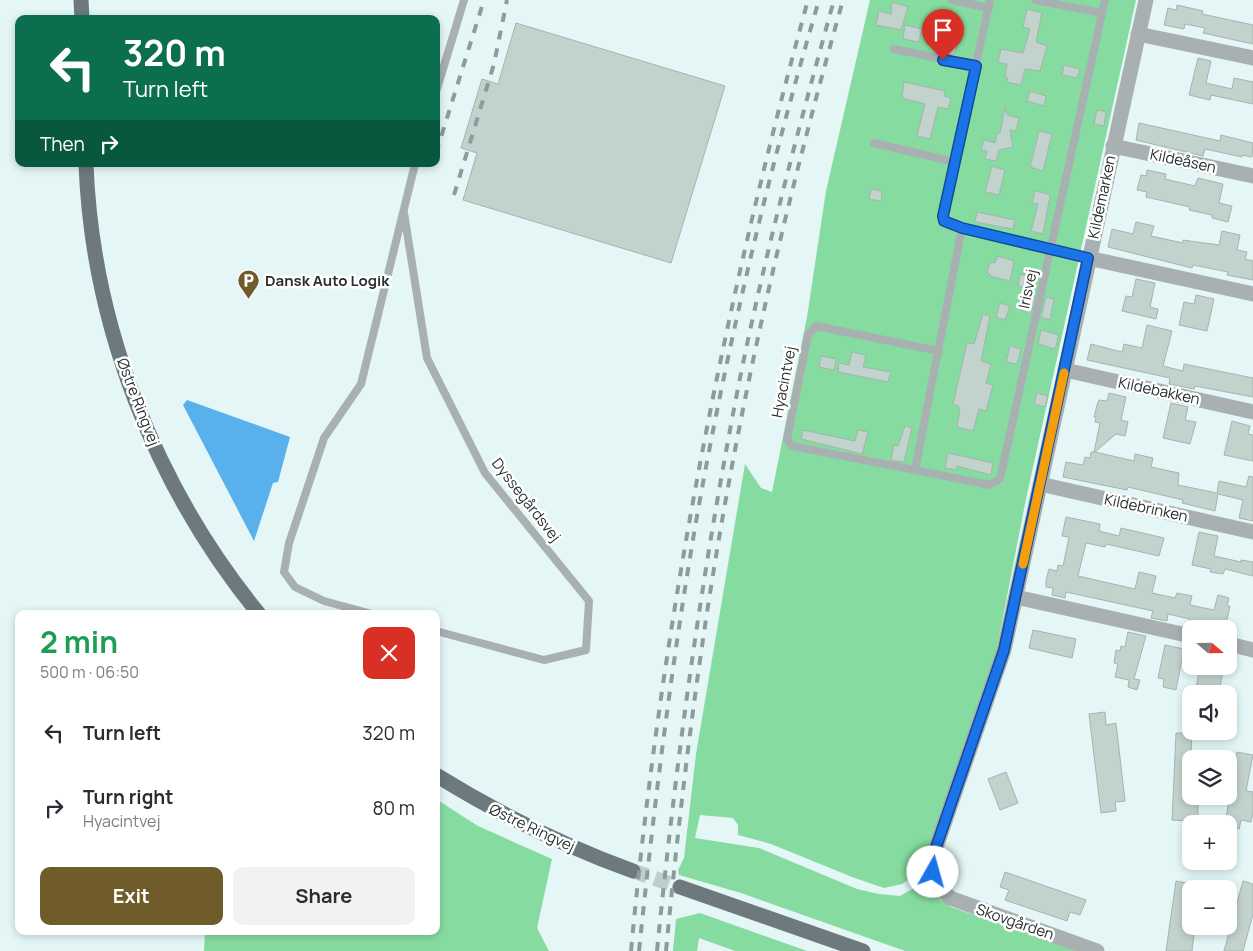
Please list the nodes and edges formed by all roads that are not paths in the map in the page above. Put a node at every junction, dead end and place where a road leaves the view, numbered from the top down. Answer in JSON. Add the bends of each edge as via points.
{"nodes":[{"id":1,"x":81,"y":0,"type":"edge"},
{"id":2,"x":464,"y":0,"type":"edge"},
{"id":3,"x":952,"y":0,"type":"edge"},
{"id":4,"x":1035,"y":0,"type":"edge"},
{"id":5,"x":1104,"y":0,"type":"edge"},
{"id":6,"x":1146,"y":0,"type":"edge"},
{"id":7,"x":989,"y":4,"type":"edge"},
{"id":8,"x":1102,"y":13,"type":"junction"},
{"id":9,"x":82,"y":15,"type":"edge"},
{"id":10,"x":1138,"y":34,"type":"junction"},
{"id":11,"x":894,"y":49,"type":"dead end"},
{"id":12,"x":1253,"y":58,"type":"edge"},
{"id":13,"x":976,"y":66,"type":"junction"},
{"id":14,"x":440,"y":79,"type":"edge"},
{"id":15,"x":874,"y":143,"type":"dead end"},
{"id":16,"x":1113,"y":146,"type":"junction"},
{"id":17,"x":955,"y":162,"type":"junction"},
{"id":18,"x":86,"y":167,"type":"edge"},
{"id":19,"x":414,"y":167,"type":"edge"},
{"id":20,"x":1253,"y":176,"type":"edge"},
{"id":21,"x":404,"y":213,"type":"junction"},
{"id":22,"x":962,"y":228,"type":"junction"},
{"id":23,"x":1051,"y":249,"type":"junction"},
{"id":24,"x":1088,"y":258,"type":"junction"},
{"id":25,"x":1253,"y":294,"type":"edge"},
{"id":26,"x":939,"y":350,"type":"junction"},
{"id":27,"x":1065,"y":370,"type":"junction"},
{"id":28,"x":1253,"y":412,"type":"edge"},
{"id":29,"x":915,"y":470,"type":"junction"},
{"id":30,"x":954,"y":478,"type":"joint"},
{"id":31,"x":1040,"y":484,"type":"junction"},
{"id":32,"x":1253,"y":532,"type":"edge"},
{"id":33,"x":1016,"y":597,"type":"junction"},
{"id":34,"x":256,"y":610,"type":"edge"},
{"id":35,"x":357,"y":610,"type":"edge"},
{"id":36,"x":440,"y":632,"type":"edge"},
{"id":37,"x":1182,"y":634,"type":"edge"},
{"id":38,"x":1238,"y":646,"type":"edge"},
{"id":39,"x":1253,"y":650,"type":"edge"},
{"id":40,"x":440,"y":778,"type":"edge"},
{"id":41,"x":633,"y":871,"type":"tunnel mouth"},
{"id":42,"x":938,"y":886,"type":"joint"},
{"id":43,"x":680,"y":887,"type":"tunnel mouth"},
{"id":44,"x":863,"y":951,"type":"edge"},
{"id":45,"x":1097,"y":951,"type":"edge"}],
"edges":[{"from":1,"to":9,"type":"main road"},
{"from":2,"to":14,"type":"lane"},
{"from":3,"to":7,"type":"lane"},
{"from":4,"to":8,"type":"lane"},
{"from":5,"to":8,"type":"lane","name":"Irisvej"},
{"from":6,"to":10,"type":"street","name":"Kildemarken"},
{"from":7,"to":13,"type":"lane"},
{"from":8,"to":23,"type":"lane","name":"Irisvej"},
{"from":10,"to":12,"type":"street"},
{"from":10,"to":16,"type":"street","name":"Kildemarken"},
{"from":11,"to":13,"type":"lane"},
{"from":13,"to":17,"type":"lane"},
{"from":15,"to":17,"type":"lane"},
{"from":16,"to":20,"type":"street","name":"Kildeåsen"},
{"from":16,"to":24,"type":"street","name":"Kildemarken"},
{"from":17,"to":22,"type":"lane","via":[[943,216],[947,224]]},
{"from":18,"to":34,"type":"main road","name":"Østre Ringvej","via":[[104,299],[122,361],[151,440],[189,514],[232,581]]},
{"from":19,"to":21,"type":"lane","name":"Dyssegårdsvej"},
{"from":21,"to":35,"type":"lane","name":"Dyssegårdsvej","via":[[361,384],[324,438],[289,543],[284,572],[302,591]]},
{"from":21,"to":36,"type":"lane","name":"Dyssegårdsvej","via":[[427,358],[485,473],[589,602],[586,650],[544,660]]},
{"from":22,"to":23,"type":"lane"},
{"from":22,"to":26,"type":"lane"},
{"from":23,"to":24,"type":"lane"},
{"from":23,"to":30,"type":"lane","name":"Irisvej","via":[[1000,478],[989,485]]},
{"from":24,"to":25,"type":"street"},
{"from":24,"to":27,"type":"street","name":"Kildemarken"},
{"from":26,"to":29,"type":"lane"},
{"from":26,"to":29,"type":"lane","name":"Hyacintvej","via":[[816,326],[808,335],[797,385],[787,439],[792,446]]},
{"from":27,"to":28,"type":"street","name":"Kildebakken"},
{"from":27,"to":31,"type":"street","name":"Kildemarken"},
{"from":29,"to":30,"type":"lane","name":"Hyacintvej"},
{"from":31,"to":32,"type":"street","name":"Kildebrinken"},
{"from":31,"to":33,"type":"street","name":"Kildemarken"},
{"from":33,"to":37,"type":"street"},
{"from":33,"to":42,"type":"street","name":"Kildemarken","via":[[1004,650],[933,856],[933,872]]},
{"from":38,"to":39,"type":"street"},
{"from":40,"to":41,"type":"main road","name":"Østre Ringvej","via":[[487,807],[559,842]]},
{"from":42,"to":45,"type":"street","name":"Skovgården","via":[[950,898]]},
{"from":43,"to":44,"type":"main road"}]}
